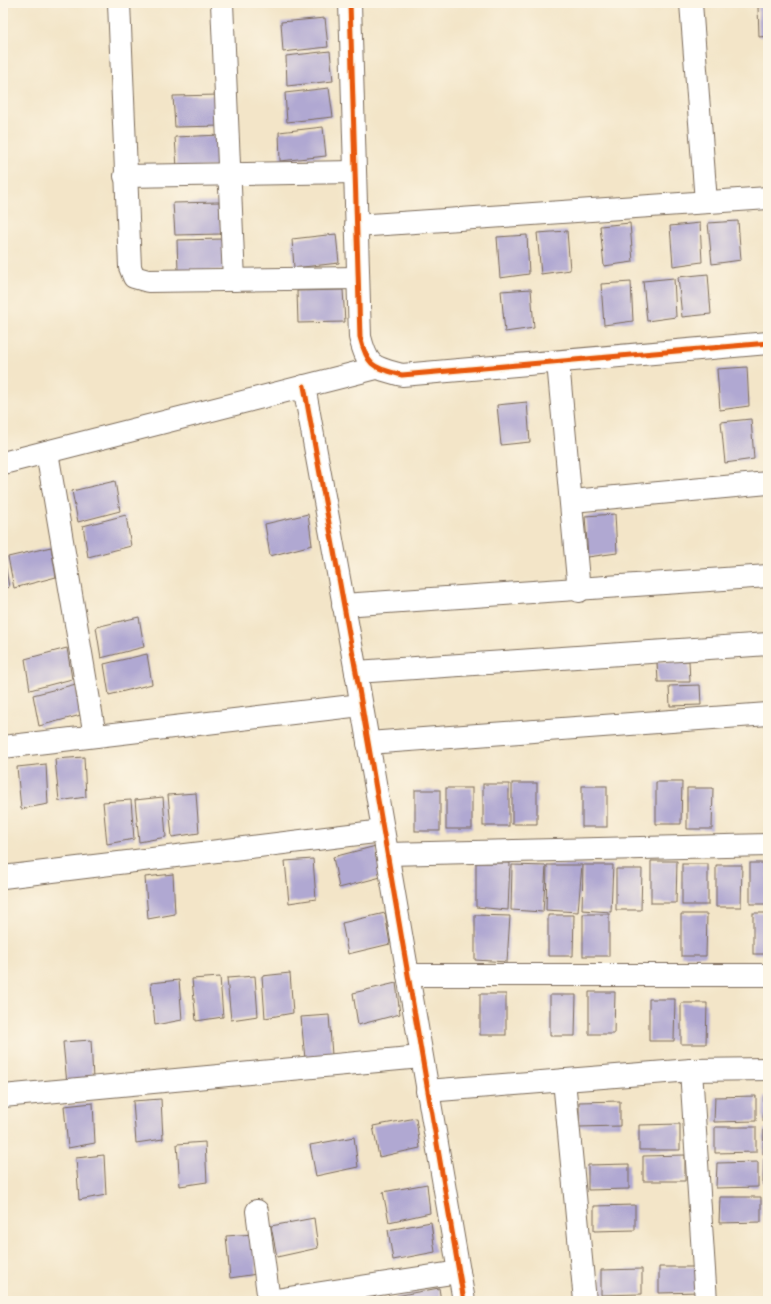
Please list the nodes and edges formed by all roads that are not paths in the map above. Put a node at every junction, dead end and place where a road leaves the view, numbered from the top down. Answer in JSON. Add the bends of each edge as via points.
{"nodes":[{"id":1,"x":119,"y":3,"type":"edge"},
{"id":2,"x":222,"y":3,"type":"edge"},
{"id":3,"x":350,"y":3,"type":"edge"},
{"id":4,"x":691,"y":3,"type":"edge"},
{"id":5,"x":355,"y":172,"type":"junction"},
{"id":6,"x":229,"y":174,"type":"junction"},
{"id":7,"x":125,"y":176,"type":"junction"},
{"id":8,"x":768,"y":198,"type":"edge"},
{"id":9,"x":706,"y":202,"type":"junction"},
{"id":10,"x":356,"y":226,"type":"junction"},
{"id":11,"x":358,"y":278,"type":"junction"},
{"id":12,"x":234,"y":280,"type":"junction"},
{"id":13,"x":768,"y":342,"type":"edge"},
{"id":14,"x":558,"y":362,"type":"junction"},
{"id":15,"x":376,"y":368,"type":"junction"},
{"id":16,"x":304,"y":386,"type":"junction"},
{"id":17,"x":47,"y":452,"type":"junction"},
{"id":18,"x":3,"y":463,"type":"edge"},
{"id":19,"x":768,"y":483,"type":"edge"},
{"id":20,"x":572,"y":501,"type":"junction"},
{"id":21,"x":768,"y":576,"type":"edge"},
{"id":22,"x":579,"y":591,"type":"junction"},
{"id":23,"x":344,"y":605,"type":"junction"},
{"id":24,"x":768,"y":644,"type":"edge"},
{"id":25,"x":356,"y":672,"type":"junction"},
{"id":26,"x":361,"y":705,"type":"junction"},
{"id":27,"x":768,"y":714,"type":"edge"},
{"id":28,"x":95,"y":736,"type":"junction"},
{"id":29,"x":368,"y":743,"type":"junction"},
{"id":30,"x":3,"y":747,"type":"edge"},
{"id":31,"x":383,"y":831,"type":"junction"},
{"id":32,"x":768,"y":845,"type":"edge"},
{"id":33,"x":387,"y":854,"type":"junction"},
{"id":34,"x":3,"y":877,"type":"edge"},
{"id":35,"x":408,"y":975,"type":"junction"},
{"id":36,"x":768,"y":975,"type":"edge"},
{"id":37,"x":422,"y":1057,"type":"junction"},
{"id":38,"x":768,"y":1069,"type":"edge"},
{"id":39,"x":691,"y":1070,"type":"junction"},
{"id":40,"x":564,"y":1080,"type":"junction"},
{"id":41,"x":427,"y":1091,"type":"junction"},
{"id":42,"x":3,"y":1096,"type":"edge"},
{"id":43,"x":257,"y":1211,"type":"dead end"},
{"id":44,"x":459,"y":1272,"type":"junction"},
{"id":45,"x":376,"y":1293,"type":"edge"},
{"id":46,"x":269,"y":1301,"type":"edge"},
{"id":47,"x":464,"y":1301,"type":"edge"},
{"id":48,"x":586,"y":1301,"type":"edge"},
{"id":49,"x":706,"y":1301,"type":"edge"}],
"edges":[{"from":1,"to":7,"type":"street"},
{"from":2,"to":6,"type":"street"},
{"from":3,"to":5,"type":"street"},
{"from":4,"to":9,"type":"street"},
{"from":5,"to":6,"type":"street"},
{"from":5,"to":10,"type":"street"},
{"from":6,"to":7,"type":"street"},
{"from":6,"to":12,"type":"street"},
{"from":7,"to":12,"type":"street","via":[[130,267],[134,277],[148,280]]},
{"from":8,"to":9,"type":"street"},
{"from":9,"to":10,"type":"street"},
{"from":10,"to":11,"type":"street"},
{"from":11,"to":12,"type":"street"},
{"from":11,"to":15,"type":"street","via":[[360,337],[365,356]]},
{"from":13,"to":14,"type":"street"},
{"from":14,"to":15,"type":"street","via":[[402,375]]},
{"from":14,"to":20,"type":"street"},
{"from":15,"to":16,"type":"street"},
{"from":16,"to":17,"type":"street"},
{"from":16,"to":23,"type":"street"},
{"from":17,"to":18,"type":"street"},
{"from":17,"to":28,"type":"street"},
{"from":19,"to":20,"type":"street"},
{"from":20,"to":22,"type":"street"},
{"from":21,"to":22,"type":"street"},
{"from":22,"to":23,"type":"street"},
{"from":23,"to":25,"type":"street"},
{"from":24,"to":25,"type":"street"},
{"from":25,"to":26,"type":"street"},
{"from":26,"to":28,"type":"street"},
{"from":26,"to":29,"type":"street"},
{"from":27,"to":29,"type":"street"},
{"from":28,"to":30,"type":"street"},
{"from":29,"to":31,"type":"street"},
{"from":31,"to":33,"type":"street"},
{"from":31,"to":34,"type":"street"},
{"from":32,"to":33,"type":"street"},
{"from":33,"to":35,"type":"street"},
{"from":35,"to":36,"type":"street"},
{"from":35,"to":37,"type":"street"},
{"from":37,"to":41,"type":"street"},
{"from":37,"to":42,"type":"street"},
{"from":38,"to":39,"type":"street"},
{"from":39,"to":40,"type":"street"},
{"from":39,"to":49,"type":"street"},
{"from":40,"to":41,"type":"street"},
{"from":40,"to":48,"type":"street"},
{"from":41,"to":44,"type":"street"},
{"from":43,"to":46,"type":"street"},
{"from":44,"to":45,"type":"street"},
{"from":44,"to":47,"type":"street"},
{"from":45,"to":46,"type":"street"}]}
